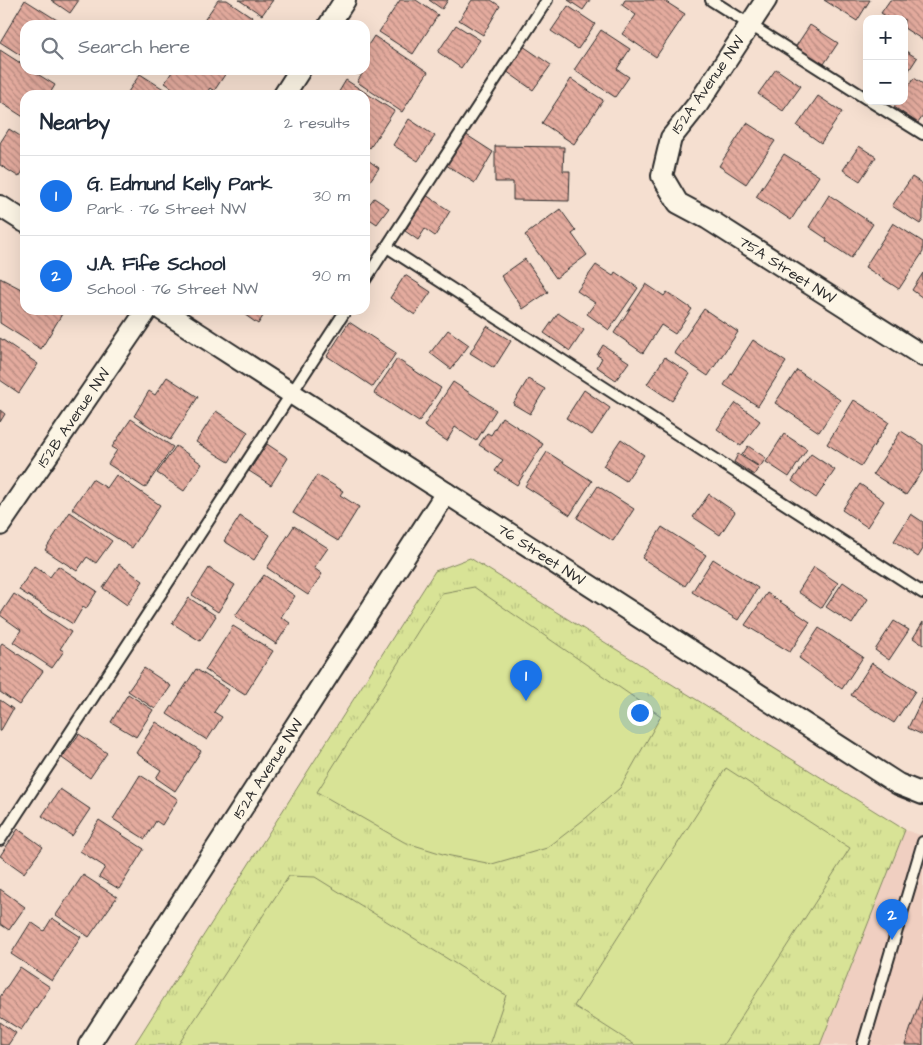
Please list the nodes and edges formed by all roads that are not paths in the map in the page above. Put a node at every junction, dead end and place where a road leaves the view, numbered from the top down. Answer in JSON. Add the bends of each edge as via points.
{"nodes":[{"id":1,"x":345,"y":0,"type":"edge"},
{"id":2,"x":547,"y":0,"type":"edge"},
{"id":3,"x":711,"y":0,"type":"edge"},
{"id":4,"x":766,"y":0,"type":"edge"},
{"id":5,"x":332,"y":20,"type":"edge"},
{"id":6,"x":749,"y":26,"type":"junction"},
{"id":7,"x":297,"y":75,"type":"edge"},
{"id":8,"x":287,"y":90,"type":"edge"},
{"id":9,"x":863,"y":97,"type":"edge"},
{"id":10,"x":876,"y":105,"type":"edge"},
{"id":11,"x":923,"y":134,"type":"edge"},
{"id":12,"x":662,"y":176,"type":"joint"},
{"id":13,"x":0,"y":206,"type":"edge"},
{"id":14,"x":20,"y":219,"type":"edge"},
{"id":15,"x":387,"y":247,"type":"junction"},
{"id":16,"x":370,"y":272,"type":"edge"},
{"id":17,"x":144,"y":315,"type":"edge"},
{"id":18,"x":170,"y":315,"type":"edge"},
{"id":19,"x":343,"y":315,"type":"edge"},
{"id":20,"x":923,"y":356,"type":"edge"},
{"id":21,"x":292,"y":393,"type":"junction"},
{"id":22,"x":446,"y":492,"type":"junction"},
{"id":23,"x":0,"y":525,"type":"edge"},
{"id":24,"x":923,"y":593,"type":"edge"},
{"id":25,"x":923,"y":794,"type":"edge"},
{"id":26,"x":0,"y":840,"type":"edge"},
{"id":27,"x":923,"y":842,"type":"edge"},
{"id":28,"x":89,"y":1045,"type":"edge"},
{"id":29,"x":862,"y":1045,"type":"edge"}],
"edges":[{"from":1,"to":5,"type":"street"},
{"from":2,"to":15,"type":"lane"},
{"from":3,"to":6,"type":"lane"},
{"from":4,"to":6,"type":"street","name":"152A Avenue NW"},
{"from":6,"to":9,"type":"lane"},
{"from":6,"to":12,"type":"street","name":"152A Avenue NW","via":[[698,104],[671,138]]},
{"from":7,"to":8,"type":"street"},
{"from":10,"to":11,"type":"lane"},
{"from":12,"to":20,"type":"street","name":"75A Street NW","via":[[678,203]]},
{"from":13,"to":14,"type":"street"},
{"from":15,"to":16,"type":"lane"},
{"from":15,"to":24,"type":"lane"},
{"from":17,"to":23,"type":"street","name":"152B Avenue NW"},
{"from":18,"to":21,"type":"street","name":"76 Street NW"},
{"from":19,"to":21,"type":"lane"},
{"from":21,"to":22,"type":"street","name":"76 Street NW"},
{"from":21,"to":26,"type":"lane"},
{"from":22,"to":25,"type":"street","name":"76 Street NW","via":[[898,784]]},
{"from":22,"to":28,"type":"street","name":"152A Avenue NW"},
{"from":27,"to":29,"type":"lane"}]}
